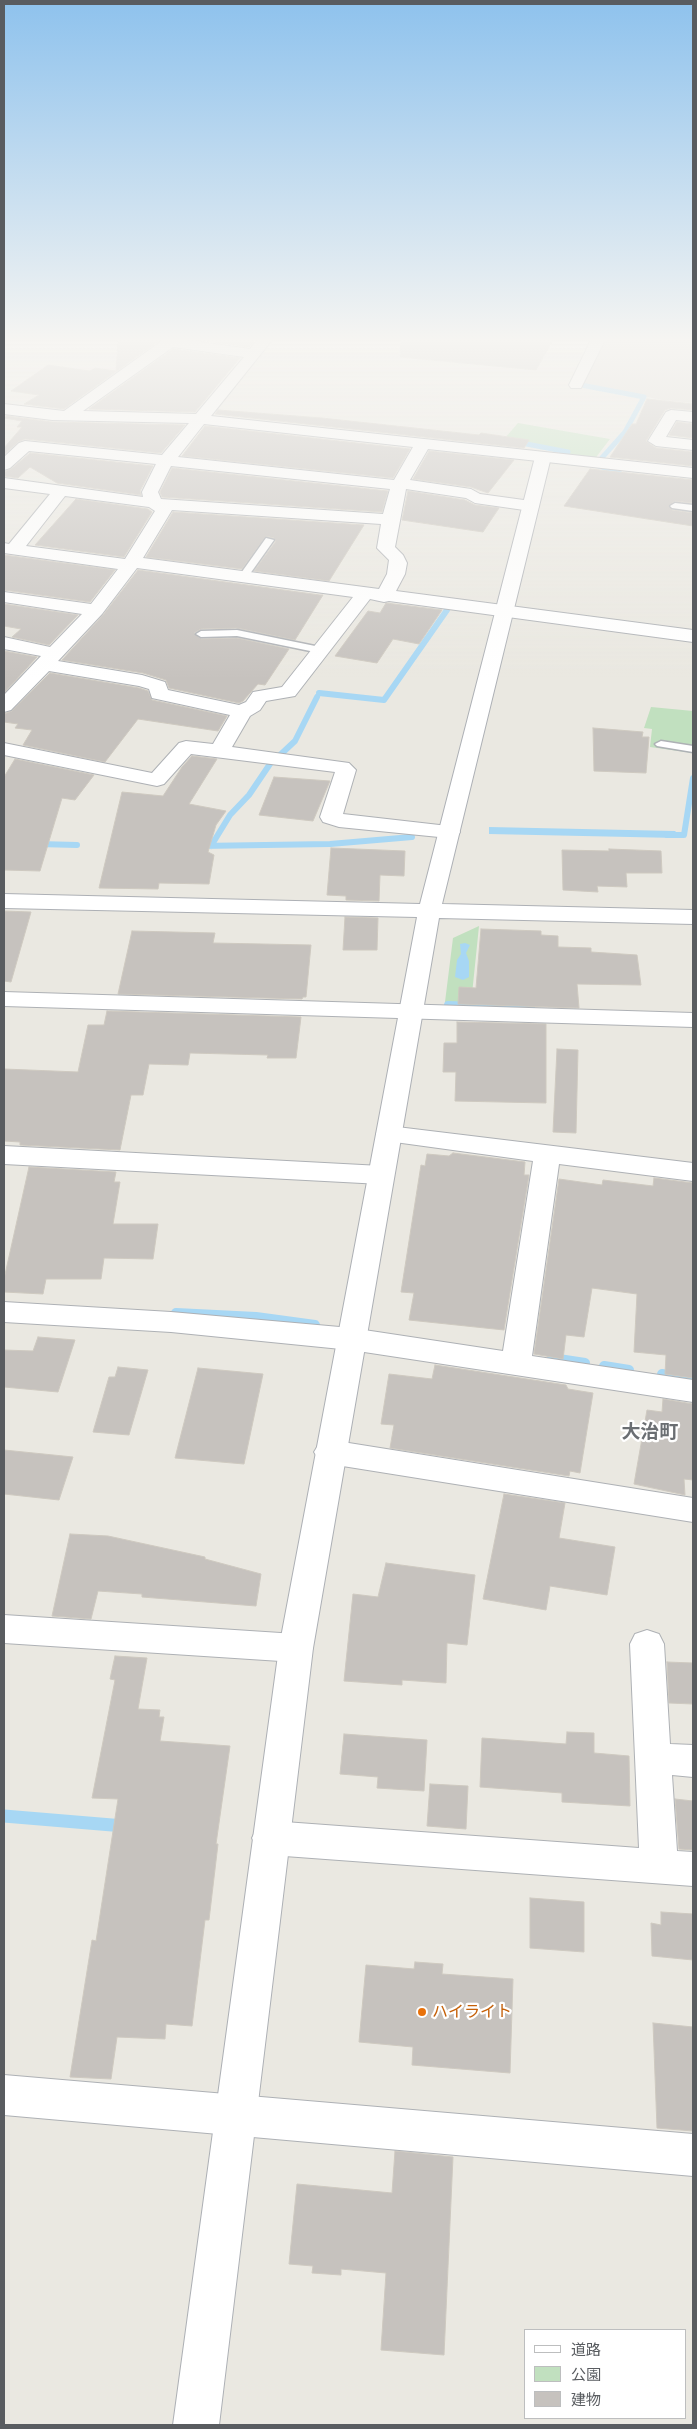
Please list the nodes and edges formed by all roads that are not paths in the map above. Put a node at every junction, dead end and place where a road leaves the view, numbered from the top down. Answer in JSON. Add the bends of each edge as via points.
{"nodes":[{"id":1,"x":16,"y":453,"type":"edge"},
{"id":2,"x":90,"y":453,"type":"edge"},
{"id":3,"x":172,"y":453,"type":"edge"},
{"id":4,"x":418,"y":453,"type":"edge"},
{"id":5,"x":509,"y":453,"type":"edge"},
{"id":6,"x":542,"y":457,"type":"junction"},
{"id":7,"x":166,"y":461,"type":"junction"},
{"id":8,"x":4,"y":464,"type":"edge"},
{"id":9,"x":693,"y":474,"type":"edge"},
{"id":10,"x":4,"y":483,"type":"edge"},
{"id":11,"x":400,"y":484,"type":"junction"},
{"id":12,"x":61,"y":491,"type":"junction"},
{"id":13,"x":155,"y":503,"type":"junction"},
{"id":14,"x":530,"y":506,"type":"junction"},
{"id":15,"x":675,"y":506,"type":"dead end"},
{"id":16,"x":693,"y":508,"type":"edge"},
{"id":17,"x":390,"y":520,"type":"junction"},
{"id":18,"x":269,"y":540,"type":"dead end"},
{"id":19,"x":9,"y":549,"type":"edge"},
{"id":20,"x":131,"y":564,"type":"junction"},
{"id":21,"x":244,"y":576,"type":"junction"},
{"id":22,"x":364,"y":594,"type":"junction"},
{"id":23,"x":4,"y":597,"type":"edge"},
{"id":24,"x":384,"y":597,"type":"junction"},
{"id":25,"x":96,"y":610,"type":"junction"},
{"id":26,"x":505,"y":612,"type":"junction"},
{"id":27,"x":201,"y":634,"type":"dead end"},
{"id":28,"x":693,"y":636,"type":"edge"},
{"id":29,"x":4,"y":643,"type":"edge"},
{"id":30,"x":320,"y":650,"type":"junction"},
{"id":31,"x":49,"y":658,"type":"junction"},
{"id":32,"x":4,"y":706,"type":"edge"},
{"id":33,"x":242,"y":712,"type":"junction"},
{"id":34,"x":661,"y":744,"type":"dead end"},
{"id":35,"x":4,"y":749,"type":"edge"},
{"id":36,"x":693,"y":749,"type":"edge"},
{"id":37,"x":219,"y":751,"type":"junction"},
{"id":38,"x":449,"y":832,"type":"junction"},
{"id":39,"x":4,"y":901,"type":"edge"},
{"id":40,"x":429,"y":912,"type":"junction"},
{"id":41,"x":693,"y":917,"type":"edge"},
{"id":42,"x":4,"y":999,"type":"edge"},
{"id":43,"x":411,"y":1011,"type":"junction"},
{"id":44,"x":693,"y":1020,"type":"edge"},
{"id":45,"x":388,"y":1134,"type":"junction"},
{"id":46,"x":548,"y":1154,"type":"junction"},
{"id":47,"x":4,"y":1155,"type":"edge"},
{"id":48,"x":693,"y":1172,"type":"edge"},
{"id":49,"x":381,"y":1175,"type":"junction"},
{"id":50,"x":4,"y":1312,"type":"edge"},
{"id":51,"x":351,"y":1339,"type":"junction"},
{"id":52,"x":516,"y":1364,"type":"junction"},
{"id":53,"x":693,"y":1391,"type":"edge"},
{"id":54,"x":330,"y":1452,"type":"junction"},
{"id":55,"x":693,"y":1510,"type":"edge"},
{"id":56,"x":4,"y":1629,"type":"edge"},
{"id":57,"x":647,"y":1644,"type":"dead end"},
{"id":58,"x":296,"y":1648,"type":"junction"},
{"id":59,"x":653,"y":1758,"type":"junction"},
{"id":60,"x":693,"y":1761,"type":"edge"},
{"id":61,"x":271,"y":1838,"type":"junction"},
{"id":62,"x":676,"y":1868,"type":"edge"},
{"id":63,"x":4,"y":2094,"type":"edge"},
{"id":64,"x":236,"y":2114,"type":"junction"},
{"id":65,"x":693,"y":2155,"type":"edge"},
{"id":66,"x":196,"y":2425,"type":"edge"}],
"edges":[{"from":1,"to":8,"type":"street"},
{"from":2,"to":7,"type":"street"},
{"from":3,"to":7,"type":"street"},
{"from":4,"to":11,"type":"street"},
{"from":5,"to":6,"type":"street"},
{"from":6,"to":9,"type":"street"},
{"from":6,"to":14,"type":"street"},
{"from":7,"to":11,"type":"street"},
{"from":7,"to":13,"type":"street","via":[[150,492]]},
{"from":10,"to":12,"type":"street"},
{"from":11,"to":14,"type":"street"},
{"from":11,"to":17,"type":"street"},
{"from":12,"to":13,"type":"street"},
{"from":12,"to":19,"type":"street"},
{"from":13,"to":17,"type":"street"},
{"from":13,"to":20,"type":"street","via":[[164,510]]},
{"from":14,"to":26,"type":"street"},
{"from":15,"to":16,"type":"lane"},
{"from":17,"to":24,"type":"street","via":[[386,548],[398,563]]},
{"from":18,"to":21,"type":"lane"},
{"from":19,"to":20,"type":"street"},
{"from":20,"to":21,"type":"street"},
{"from":20,"to":25,"type":"street"},
{"from":21,"to":22,"type":"street"},
{"from":22,"to":24,"type":"street"},
{"from":22,"to":30,"type":"street"},
{"from":23,"to":25,"type":"street"},
{"from":24,"to":26,"type":"street"},
{"from":25,"to":31,"type":"street"},
{"from":26,"to":28,"type":"street"},
{"from":26,"to":38,"type":"street"},
{"from":27,"to":30,"type":"lane","via":[[237,633]]},
{"from":29,"to":31,"type":"street"},
{"from":30,"to":33,"type":"street","via":[[288,692],[260,696],[254,706]]},
{"from":31,"to":32,"type":"street"},
{"from":31,"to":33,"type":"street","via":[[158,686],[160,694]]},
{"from":33,"to":37,"type":"street"},
{"from":34,"to":36,"type":"lane"},
{"from":35,"to":37,"type":"street","via":[[157,780],[186,746]]},
{"from":37,"to":38,"type":"street","via":[[342,767],[346,770],[331,816],[339,821]]},
{"from":38,"to":40,"type":"street"},
{"from":39,"to":40,"type":"street"},
{"from":40,"to":41,"type":"street"},
{"from":40,"to":43,"type":"street"},
{"from":42,"to":43,"type":"street"},
{"from":43,"to":44,"type":"street"},
{"from":43,"to":45,"type":"street"},
{"from":45,"to":46,"type":"street"},
{"from":45,"to":49,"type":"street"},
{"from":46,"to":48,"type":"street"},
{"from":46,"to":52,"type":"street"},
{"from":47,"to":49,"type":"street"},
{"from":49,"to":51,"type":"street"},
{"from":50,"to":51,"type":"street","via":[[171,1322]]},
{"from":51,"to":52,"type":"street"},
{"from":51,"to":54,"type":"street"},
{"from":52,"to":53,"type":"street"},
{"from":54,"to":55,"type":"street"},
{"from":54,"to":58,"type":"street"},
{"from":56,"to":58,"type":"street"},
{"from":57,"to":59,"type":"street"},
{"from":58,"to":61,"type":"street"},
{"from":59,"to":60,"type":"street"},
{"from":59,"to":62,"type":"street"},
{"from":61,"to":62,"type":"street"},
{"from":61,"to":64,"type":"street"},
{"from":63,"to":64,"type":"street"},
{"from":64,"to":65,"type":"street"},
{"from":64,"to":66,"type":"street"}]}
